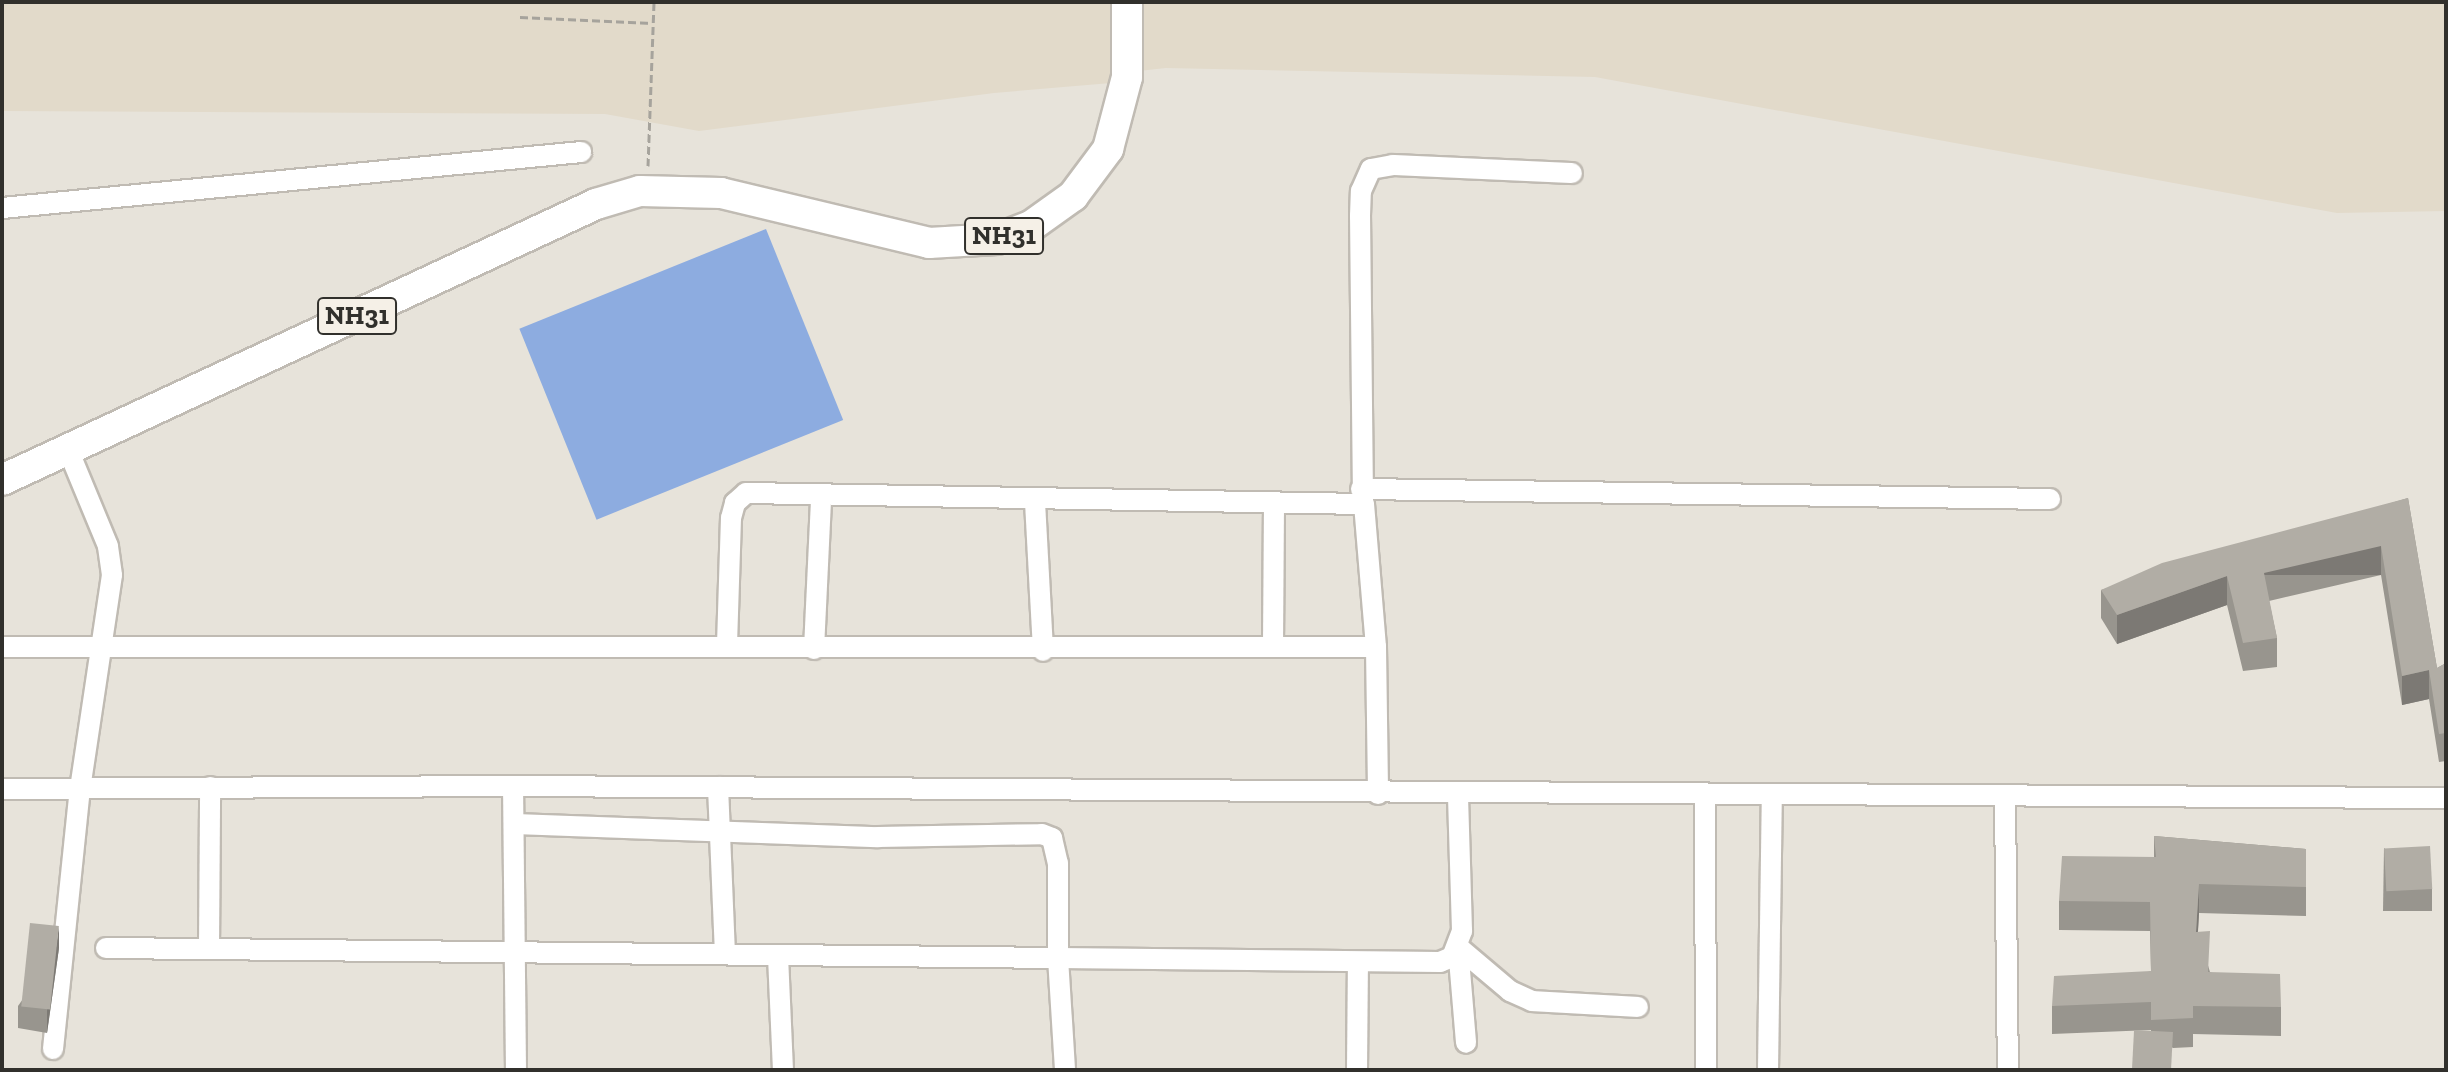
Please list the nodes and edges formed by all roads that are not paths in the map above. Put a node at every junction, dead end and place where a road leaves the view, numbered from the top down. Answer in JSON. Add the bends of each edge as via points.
{"nodes":[{"id":1,"x":1127,"y":2,"type":"edge"},
{"id":2,"x":581,"y":152,"type":"dead end"},
{"id":3,"x":1572,"y":173,"type":"dead end"},
{"id":4,"x":2,"y":208,"type":"edge"},
{"id":5,"x":67,"y":447,"type":"junction"},
{"id":6,"x":2,"y":480,"type":"edge"},
{"id":7,"x":1362,"y":497,"type":"junction"},
{"id":8,"x":821,"y":498,"type":"junction"},
{"id":9,"x":2050,"y":499,"type":"dead end"},
{"id":10,"x":1035,"y":502,"type":"junction"},
{"id":11,"x":1274,"y":506,"type":"junction"},
{"id":12,"x":727,"y":645,"type":"junction"},
{"id":13,"x":1273,"y":646,"type":"junction"},
{"id":14,"x":2,"y":647,"type":"edge"},
{"id":15,"x":1376,"y":647,"type":"junction"},
{"id":16,"x":104,"y":648,"type":"junction"},
{"id":17,"x":814,"y":649,"type":"junction"},
{"id":18,"x":1043,"y":651,"type":"junction"},
{"id":19,"x":513,"y":786,"type":"junction"},
{"id":20,"x":210,"y":787,"type":"junction"},
{"id":21,"x":718,"y":787,"type":"junction"},
{"id":22,"x":2,"y":789,"type":"edge"},
{"id":23,"x":80,"y":789,"type":"junction"},
{"id":24,"x":1378,"y":794,"type":"junction"},
{"id":25,"x":1458,"y":795,"type":"junction"},
{"id":26,"x":2005,"y":796,"type":"junction"},
{"id":27,"x":1705,"y":797,"type":"junction"},
{"id":28,"x":1772,"y":797,"type":"junction"},
{"id":29,"x":2446,"y":798,"type":"edge"},
{"id":30,"x":515,"y":824,"type":"junction"},
{"id":31,"x":721,"y":829,"type":"junction"},
{"id":32,"x":1458,"y":947,"type":"junction"},
{"id":33,"x":106,"y":948,"type":"dead end"},
{"id":34,"x":209,"y":949,"type":"junction"},
{"id":35,"x":725,"y":952,"type":"junction"},
{"id":36,"x":517,"y":953,"type":"junction"},
{"id":37,"x":778,"y":956,"type":"junction"},
{"id":38,"x":1058,"y":958,"type":"junction"},
{"id":39,"x":1358,"y":963,"type":"junction"},
{"id":40,"x":1638,"y":1007,"type":"dead end"},
{"id":41,"x":1466,"y":1043,"type":"dead end"},
{"id":42,"x":53,"y":1049,"type":"dead end"},
{"id":43,"x":516,"y":1070,"type":"edge"},
{"id":44,"x":783,"y":1070,"type":"edge"},
{"id":45,"x":1065,"y":1070,"type":"edge"},
{"id":46,"x":1357,"y":1070,"type":"edge"},
{"id":47,"x":1706,"y":1070,"type":"edge"},
{"id":48,"x":1768,"y":1070,"type":"edge"},
{"id":49,"x":2008,"y":1070,"type":"edge"}],
"edges":[{"from":1,"to":5,"type":"highway","number":"NH31","via":[[1127,77],[1108,149],[1073,196],[1031,226],[997,239],[929,243],[721,193],[640,191],[596,204]]},
{"from":2,"to":4,"type":"street"},
{"from":3,"to":7,"type":"street","via":[[1393,165],[1371,169],[1361,191],[1360,216]]},
{"from":5,"to":6,"type":"highway","number":"NH31"},
{"from":5,"to":16,"type":"street","via":[[108,546],[112,585]]},
{"from":7,"to":9,"type":"street"},
{"from":7,"to":11,"type":"street"},
{"from":7,"to":15,"type":"street"},
{"from":8,"to":10,"type":"street"},
{"from":8,"to":12,"type":"street","via":[[746,493],[735,503]]},
{"from":8,"to":17,"type":"street"},
{"from":10,"to":11,"type":"street"},
{"from":10,"to":18,"type":"street"},
{"from":11,"to":13,"type":"street"},
{"from":12,"to":16,"type":"street"},
{"from":12,"to":17,"type":"street"},
{"from":13,"to":15,"type":"street"},
{"from":13,"to":18,"type":"street"},
{"from":14,"to":16,"type":"street"},
{"from":15,"to":24,"type":"street"},
{"from":16,"to":23,"type":"street"},
{"from":17,"to":18,"type":"street"},
{"from":19,"to":20,"type":"street"},
{"from":19,"to":21,"type":"street"},
{"from":19,"to":30,"type":"street"},
{"from":20,"to":23,"type":"street"},
{"from":20,"to":34,"type":"street"},
{"from":21,"to":24,"type":"street"},
{"from":21,"to":31,"type":"street"},
{"from":22,"to":23,"type":"street"},
{"from":23,"to":42,"type":"street"},
{"from":24,"to":25,"type":"street"},
{"from":25,"to":27,"type":"street"},
{"from":25,"to":32,"type":"street"},
{"from":26,"to":28,"type":"street"},
{"from":26,"to":29,"type":"street"},
{"from":26,"to":49,"type":"street"},
{"from":27,"to":28,"type":"street"},
{"from":27,"to":47,"type":"street"},
{"from":28,"to":48,"type":"street"},
{"from":30,"to":31,"type":"street"},
{"from":30,"to":36,"type":"street"},
{"from":31,"to":35,"type":"street"},
{"from":31,"to":38,"type":"street","via":[[1052,838],[1058,863]]},
{"from":32,"to":39,"type":"street","via":[[1440,962]]},
{"from":32,"to":40,"type":"street","via":[[1510,991],[1532,1001]]},
{"from":32,"to":41,"type":"street"},
{"from":33,"to":34,"type":"street"},
{"from":34,"to":36,"type":"street"},
{"from":35,"to":36,"type":"street"},
{"from":35,"to":37,"type":"street"},
{"from":36,"to":43,"type":"street"},
{"from":37,"to":38,"type":"street"},
{"from":37,"to":44,"type":"street"},
{"from":38,"to":39,"type":"street"},
{"from":38,"to":45,"type":"street"},
{"from":39,"to":46,"type":"street"}]}
